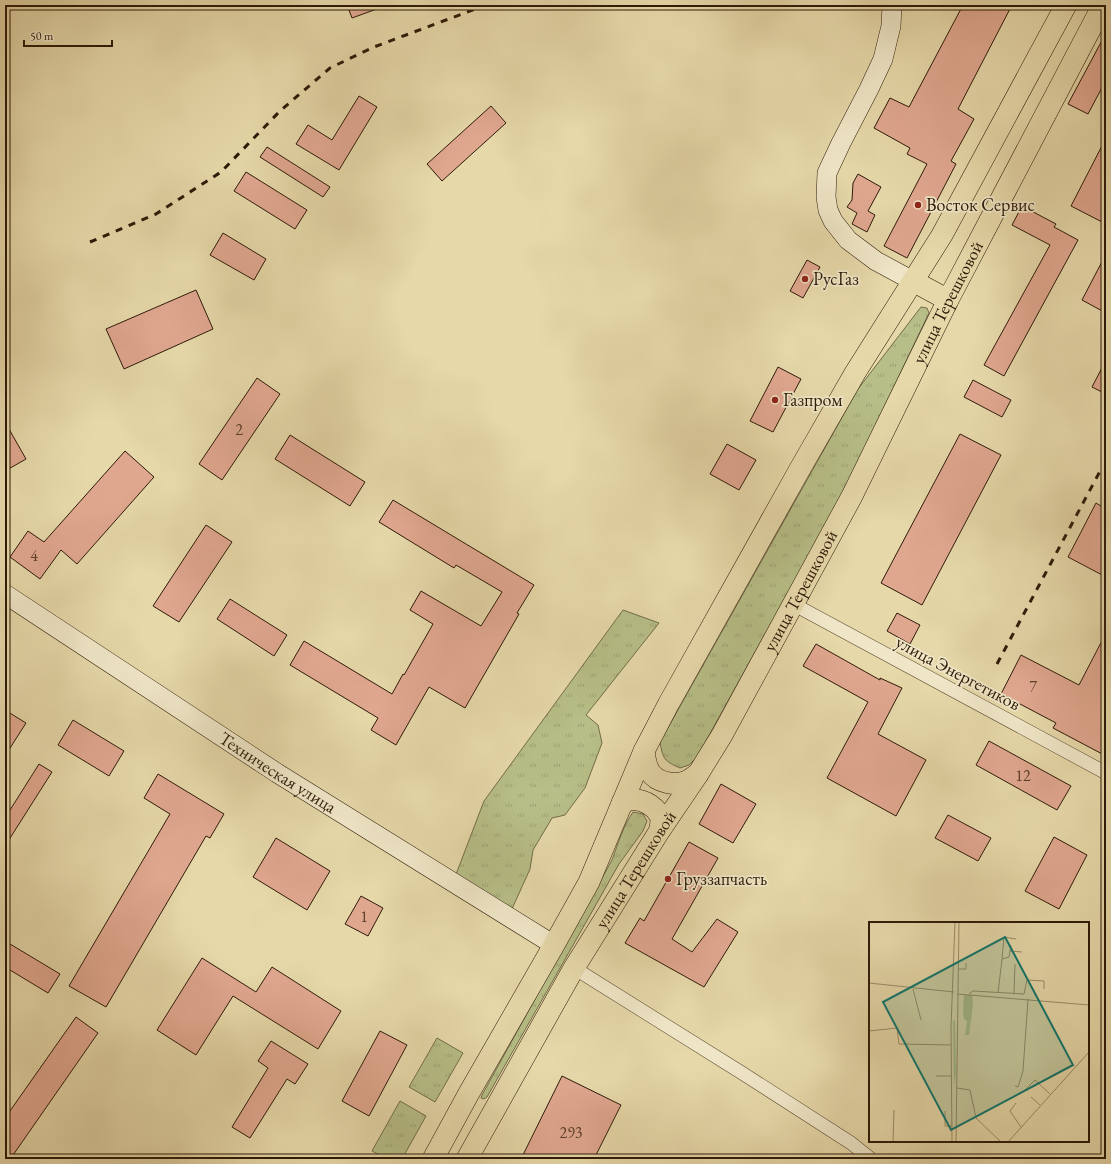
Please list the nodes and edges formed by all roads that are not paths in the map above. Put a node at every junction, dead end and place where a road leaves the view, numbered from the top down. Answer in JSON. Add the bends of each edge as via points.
{"nodes":[{"id":1,"x":892,"y":5,"type":"edge"},
{"id":2,"x":1066,"y":5,"type":"edge"},
{"id":3,"x":1103,"y":5,"type":"edge"},
{"id":4,"x":914,"y":281,"type":"junction"},
{"id":5,"x":948,"y":300,"type":"junction"},
{"id":6,"x":5,"y":594,"type":"edge"},
{"id":7,"x":793,"y":604,"type":"junction"},
{"id":8,"x":644,"y":751,"type":"junction"},
{"id":9,"x":1106,"y":773,"type":"edge"},
{"id":10,"x":698,"y":774,"type":"junction"},
{"id":11,"x":622,"y":803,"type":"junction"},
{"id":12,"x":660,"y":830,"type":"junction"},
{"id":13,"x":554,"y":945,"type":"junction"},
{"id":14,"x":574,"y":968,"type":"junction"},
{"id":15,"x":469,"y":1093,"type":"junction"},
{"id":16,"x":496,"y":1108,"type":"junction"},
{"id":17,"x":432,"y":1159,"type":"edge"},
{"id":18,"x":467,"y":1159,"type":"edge"},
{"id":19,"x":872,"y":1159,"type":"edge"}],
"edges":[{"from":1,"to":4,"type":"street","via":[[891,26],[882,59],[827,173],[826,198],[833,221],[848,240],[876,261]]},
{"from":2,"to":4,"type":"main road","name":"улица Терешковой","via":[[942,235]]},
{"from":3,"to":5,"type":"main road","name":"улица Терешковой"},
{"from":4,"to":5,"type":"main road"},
{"from":4,"to":8,"type":"main road","name":"улица Терешковой","via":[[855,373]]},
{"from":5,"to":7,"type":"main road","name":"улица Терешковой","via":[[852,496]]},
{"from":6,"to":13,"type":"street","name":"Техническая улица","via":[[277,773]]},
{"from":7,"to":9,"type":"street","name":"улица Энергетиков"},
{"from":7,"to":10,"type":"main road","name":"улица Терешковой"},
{"from":8,"to":10,"type":"main road","via":[[651,774],[659,780],[678,783],[688,781]]},
{"from":8,"to":11,"type":"main road","name":"улица Терешковой"},
{"from":10,"to":12,"type":"main road","name":"улица Терешковой"},
{"from":11,"to":12,"type":"main road","via":[[642,801],[651,806],[658,812],[661,820]]},
{"from":11,"to":13,"type":"main road","name":"улица Терешковой","via":[[589,882]]},
{"from":12,"to":14,"type":"main road","name":"улица Терешковой"},
{"from":13,"to":15,"type":"main road","name":"улица Терешковой"},
{"from":14,"to":16,"type":"main road","name":"улица Терешковой"},
{"from":14,"to":19,"type":"street","via":[[742,1073]]},
{"from":15,"to":16,"type":"main road","via":[[472,1101],[478,1106],[485,1109]]},
{"from":15,"to":17,"type":"main road","name":"улица Терешковой"},
{"from":16,"to":18,"type":"main road","name":"улица Терешковой"}]}
